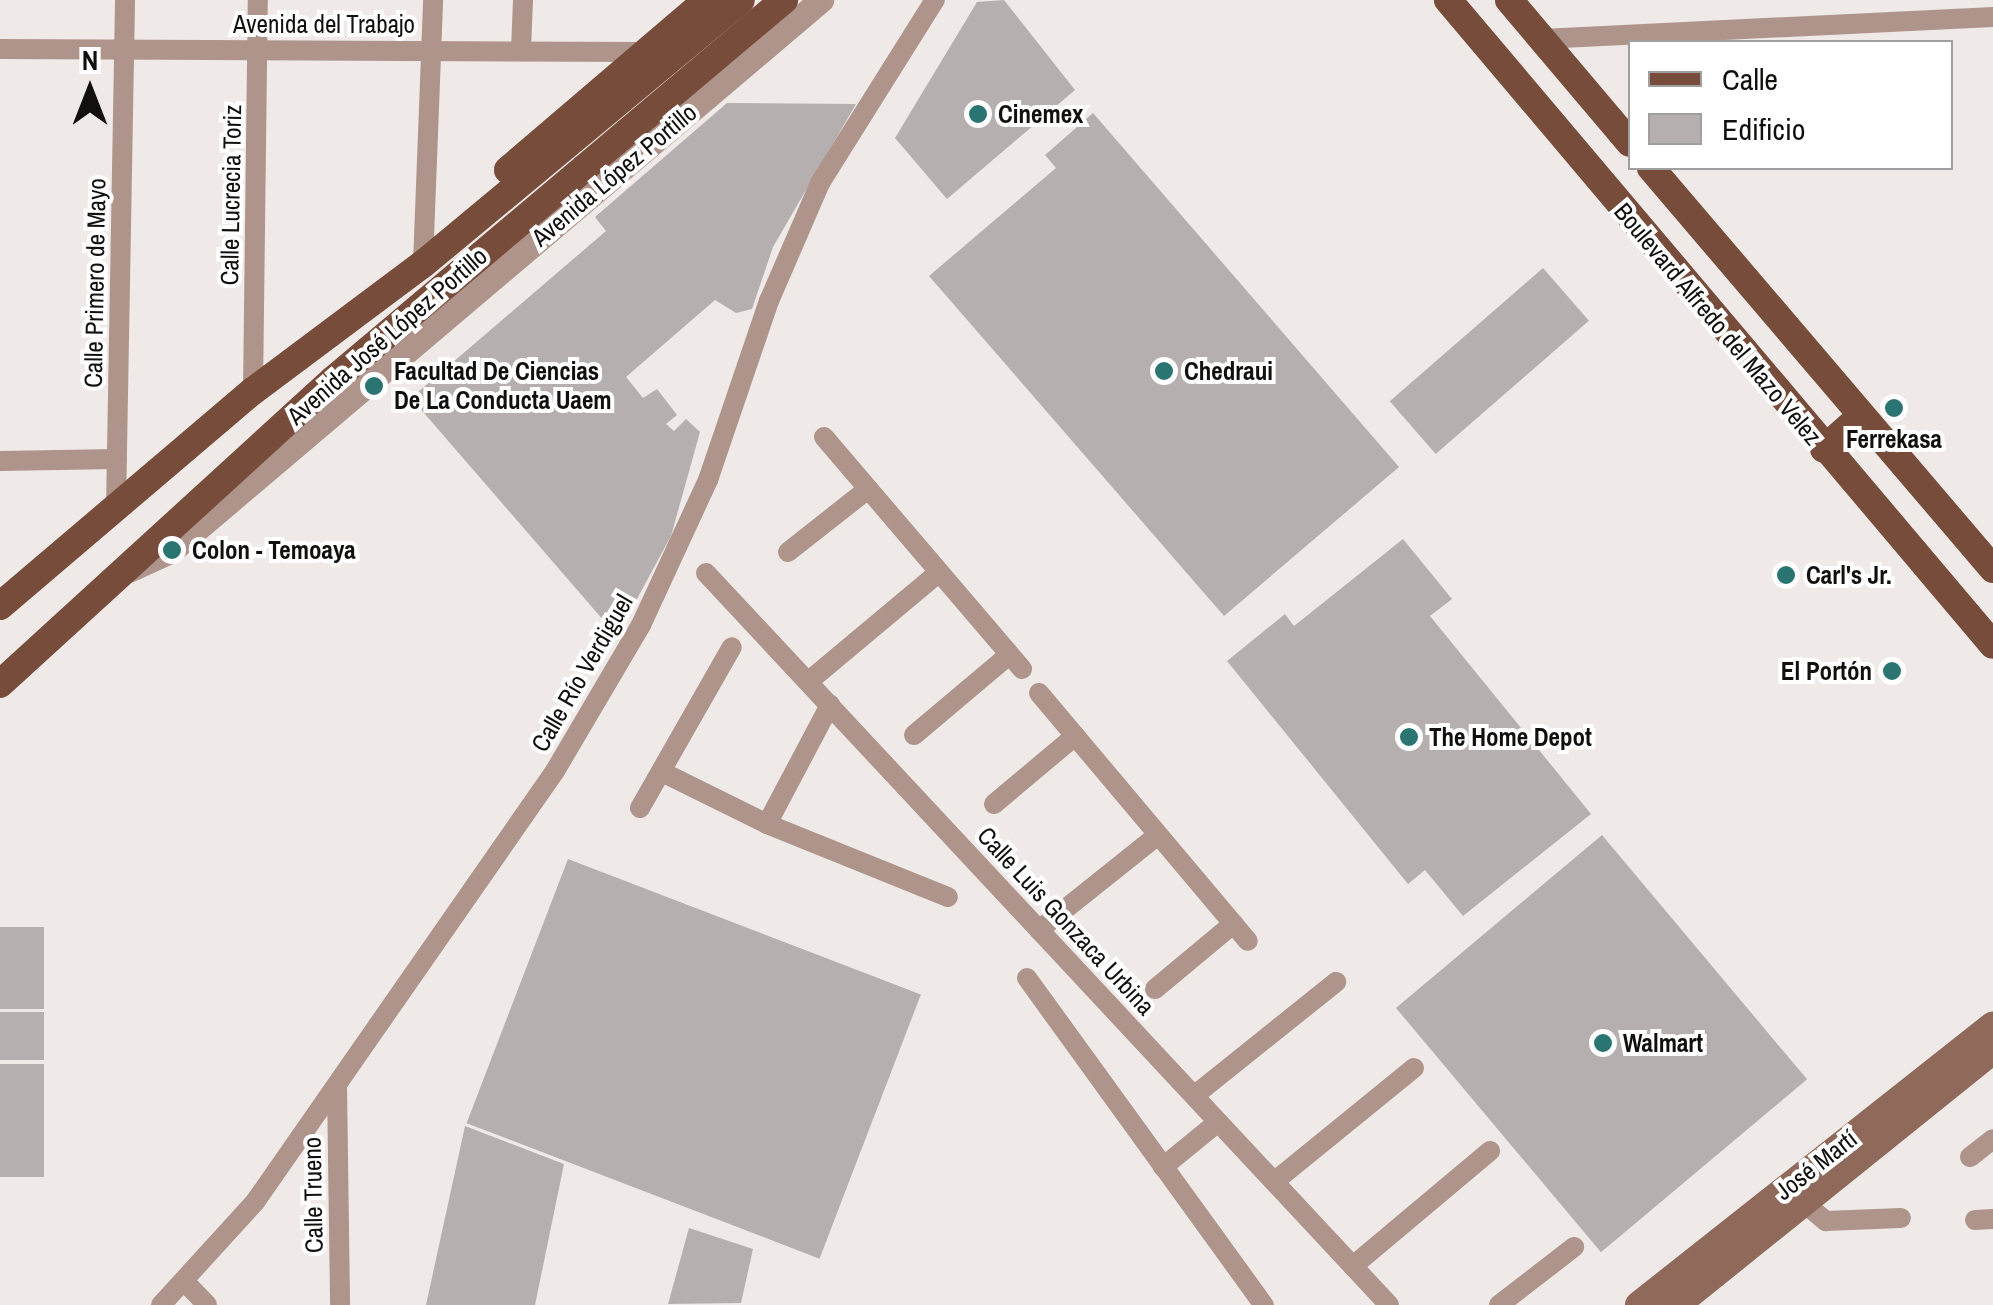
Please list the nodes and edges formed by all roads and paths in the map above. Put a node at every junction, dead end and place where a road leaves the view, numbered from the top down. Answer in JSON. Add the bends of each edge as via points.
{"nodes":[{"id":1,"x":126,"y":0,"type":"edge"},
{"id":2,"x":258,"y":0,"type":"edge"},
{"id":3,"x":432,"y":0,"type":"edge"},
{"id":4,"x":522,"y":0,"type":"edge"},
{"id":5,"x":707,"y":0,"type":"edge"},
{"id":6,"x":741,"y":0,"type":"edge"},
{"id":7,"x":784,"y":0,"type":"edge"},
{"id":8,"x":820,"y":0,"type":"edge"},
{"id":9,"x":935,"y":0,"type":"edge"},
{"id":10,"x":1448,"y":0,"type":"edge"},
{"id":11,"x":1510,"y":0,"type":"edge"},
{"id":12,"x":1993,"y":18,"type":"edge"},
{"id":13,"x":1542,"y":39,"type":"junction"},
{"id":14,"x":0,"y":49,"type":"edge"},
{"id":15,"x":258,"y":49,"type":"junction"},
{"id":16,"x":431,"y":49,"type":"junction"},
{"id":17,"x":124,"y":50,"type":"junction"},
{"id":18,"x":521,"y":50,"type":"junction"},
{"id":19,"x":648,"y":52,"type":"junction"},
{"id":20,"x":1628,"y":142,"type":"edge"},
{"id":21,"x":1653,"y":170,"type":"edge"},
{"id":22,"x":451,"y":240,"type":"junction"},
{"id":23,"x":423,"y":264,"type":"junction"},
{"id":24,"x":252,"y":392,"type":"junction"},
{"id":25,"x":1861,"y":416,"type":"junction"},
{"id":26,"x":824,"y":437,"type":"dead end"},
{"id":27,"x":1824,"y":449,"type":"junction"},
{"id":28,"x":117,"y":459,"type":"junction"},
{"id":29,"x":0,"y":461,"type":"edge"},
{"id":30,"x":868,"y":488,"type":"junction"},
{"id":31,"x":116,"y":508,"type":"junction"},
{"id":32,"x":788,"y":552,"type":"dead end"},
{"id":33,"x":1993,"y":569,"type":"edge"},
{"id":34,"x":127,"y":572,"type":"junction"},
{"id":35,"x":706,"y":573,"type":"dead end"},
{"id":36,"x":938,"y":573,"type":"junction"},
{"id":37,"x":0,"y":606,"type":"edge"},
{"id":38,"x":1993,"y":645,"type":"edge"},
{"id":39,"x":732,"y":648,"type":"dead end"},
{"id":40,"x":809,"y":681,"type":"junction"},
{"id":41,"x":0,"y":684,"type":"edge"},
{"id":42,"x":1039,"y":693,"type":"dead end"},
{"id":43,"x":830,"y":705,"type":"junction"},
{"id":44,"x":914,"y":734,"type":"dead end"},
{"id":45,"x":1075,"y":736,"type":"junction"},
{"id":46,"x":662,"y":772,"type":"junction"},
{"id":47,"x":994,"y":804,"type":"dead end"},
{"id":48,"x":640,"y":808,"type":"dead end"},
{"id":49,"x":767,"y":824,"type":"junction"},
{"id":50,"x":1158,"y":835,"type":"junction"},
{"id":51,"x":948,"y":897,"type":"dead end"},
{"id":52,"x":1233,"y":924,"type":"junction"},
{"id":53,"x":1039,"y":930,"type":"junction"},
{"id":54,"x":1248,"y":941,"type":"dead end"},
{"id":55,"x":1027,"y":978,"type":"dead end"},
{"id":56,"x":1336,"y":982,"type":"dead end"},
{"id":57,"x":1155,"y":988,"type":"dead end"},
{"id":58,"x":1993,"y":1026,"type":"edge"},
{"id":59,"x":1993,"y":1050,"type":"edge"},
{"id":60,"x":1414,"y":1068,"type":"dead end"},
{"id":61,"x":337,"y":1085,"type":"junction"},
{"id":62,"x":1194,"y":1095,"type":"junction"},
{"id":63,"x":1218,"y":1122,"type":"junction"},
{"id":64,"x":1993,"y":1139,"type":"edge"},
{"id":65,"x":1490,"y":1151,"type":"dead end"},
{"id":66,"x":1970,"y":1157,"type":"dead end"},
{"id":67,"x":1164,"y":1166,"type":"junction"},
{"id":68,"x":1275,"y":1181,"type":"junction"},
{"id":69,"x":1803,"y":1202,"type":"junction"},
{"id":70,"x":1900,"y":1218,"type":"dead end"},
{"id":71,"x":1574,"y":1247,"type":"dead end"},
{"id":72,"x":1354,"y":1266,"type":"junction"},
{"id":73,"x":184,"y":1281,"type":"junction"},
{"id":74,"x":1661,"y":1301,"type":"edge"},
{"id":75,"x":165,"y":1304,"type":"edge"},
{"id":76,"x":206,"y":1305,"type":"edge"},
{"id":77,"x":340,"y":1305,"type":"edge"},
{"id":78,"x":1264,"y":1305,"type":"edge"},
{"id":79,"x":1389,"y":1305,"type":"edge"},
{"id":80,"x":1499,"y":1305,"type":"edge"}],
"edges":[{"from":1,"to":17,"type":"street","name":"Calle Primero de Mayo"},
{"from":2,"to":15,"type":"street","name":"Calle Lucrecia Toriz"},
{"from":3,"to":16,"type":"street"},
{"from":4,"to":18,"type":"street"},
{"from":5,"to":19,"type":"main road"},
{"from":6,"to":22,"type":"main road","name":"Avenida José López Portillo"},
{"from":7,"to":34,"type":"main road","name":"Avenida José López Portillo","via":[[222,480]]},
{"from":8,"to":34,"type":"street","name":"Avenida López Portillo","via":[[172,550]]},
{"from":9,"to":61,"type":"street","name":"Calle Río Verdiguel","via":[[813,197],[769,301],[708,480],[641,625],[555,771]]},
{"from":10,"to":27,"type":"main road","name":"Boulevard Alfredo del Mazo Velez"},
{"from":11,"to":13,"type":"main road"},
{"from":12,"to":13,"type":"street"},
{"from":13,"to":20,"type":"main road"},
{"from":14,"to":17,"type":"street","name":"Avenida del Trabajo"},
{"from":15,"to":16,"type":"street","name":"Avenida del Trabajo"},
{"from":15,"to":17,"type":"street","name":"Avenida del Trabajo"},
{"from":15,"to":24,"type":"street","name":"Calle Lucrecia Toriz"},
{"from":16,"to":18,"type":"street","name":"Avenida del Trabajo"},
{"from":16,"to":23,"type":"street"},
{"from":17,"to":28,"type":"street","name":"Calle Primero de Mayo"},
{"from":18,"to":19,"type":"street","name":"Avenida del Trabajo"},
{"from":19,"to":22,"type":"main road","via":[[486,191]]},
{"from":21,"to":25,"type":"main road","name":"Boulevard Alfredo del Mazo Velez"},
{"from":22,"to":23,"type":"main road","name":"Avenida José López Portillo"},
{"from":23,"to":24,"type":"main road","name":"Avenida José López Portillo"},
{"from":24,"to":31,"type":"main road","name":"Avenida José López Portillo"},
{"from":25,"to":27,"type":"main road"},
{"from":25,"to":33,"type":"main road","name":"Boulevard Alfredo del Mazo Velez"},
{"from":26,"to":30,"type":"street"},
{"from":27,"to":38,"type":"main road","name":"Boulevard Alfredo del Mazo Velez"},
{"from":28,"to":29,"type":"street"},
{"from":28,"to":31,"type":"street","name":"Calle Primero de Mayo"},
{"from":30,"to":32,"type":"street"},
{"from":30,"to":36,"type":"street"},
{"from":31,"to":37,"type":"main road","name":"Avenida José López Portillo"},
{"from":34,"to":41,"type":"main road","name":"Avenida José López Portillo"},
{"from":35,"to":40,"type":"street","name":"Calle Luis Gonzaca Urbina"},
{"from":36,"to":40,"type":"street"},
{"from":36,"to":44,"type":"street","via":[[1016,662]]},
{"from":39,"to":46,"type":"street"},
{"from":40,"to":43,"type":"street","name":"Calle Luis Gonzaca Urbina"},
{"from":42,"to":45,"type":"street"},
{"from":43,"to":49,"type":"street"},
{"from":43,"to":53,"type":"street","name":"Calle Luis Gonzaca Urbina"},
{"from":45,"to":47,"type":"street"},
{"from":45,"to":50,"type":"street"},
{"from":46,"to":48,"type":"street"},
{"from":46,"to":49,"type":"street"},
{"from":49,"to":51,"type":"street"},
{"from":50,"to":52,"type":"street"},
{"from":50,"to":53,"type":"street"},
{"from":52,"to":54,"type":"street"},
{"from":52,"to":57,"type":"street"},
{"from":53,"to":62,"type":"street","name":"Calle Luis Gonzaca Urbina"},
{"from":55,"to":67,"type":"street"},
{"from":56,"to":62,"type":"street"},
{"from":58,"to":74,"type":"main road","name":"José Martí"},
{"from":59,"to":69,"type":"main road","name":"José Martí"},
{"from":60,"to":68,"type":"street"},
{"from":61,"to":73,"type":"street","name":"Calle Río Verdiguel","via":[[255,1202]]},
{"from":61,"to":77,"type":"street","name":"Calle Trueno"},
{"from":62,"to":63,"type":"street","name":"Calle Luis Gonzaca Urbina"},
{"from":63,"to":67,"type":"street"},
{"from":63,"to":68,"type":"street","name":"Calle Luis Gonzaca Urbina"},
{"from":64,"to":66,"type":"street"},
{"from":65,"to":72,"type":"street"},
{"from":67,"to":78,"type":"street"},
{"from":68,"to":72,"type":"street","name":"Calle Luis Gonzaca Urbina"},
{"from":69,"to":70,"type":"street","via":[[1826,1221]]},
{"from":69,"to":74,"type":"main road","name":"José Martí"},
{"from":71,"to":80,"type":"street"},
{"from":72,"to":79,"type":"street","name":"Calle Luis Gonzaca Urbina"},
{"from":73,"to":75,"type":"street","name":"Calle Río Verdiguel"},
{"from":73,"to":76,"type":"street"}]}
